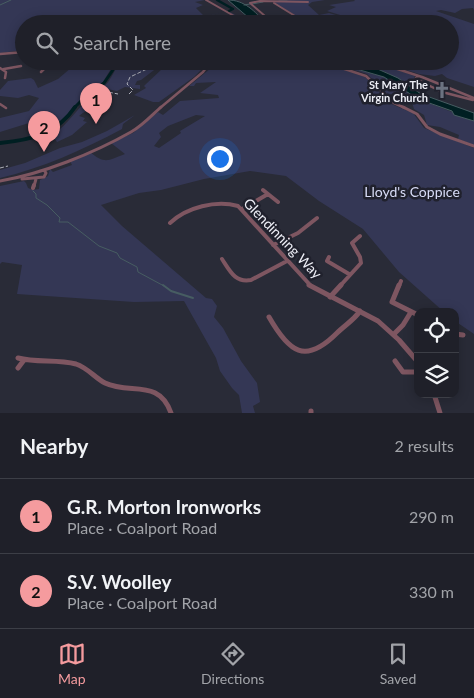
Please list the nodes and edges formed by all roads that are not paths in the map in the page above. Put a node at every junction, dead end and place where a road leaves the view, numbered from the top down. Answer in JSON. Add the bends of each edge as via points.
{"nodes":[{"id":1,"x":206,"y":0,"type":"edge"},
{"id":2,"x":272,"y":2,"type":"junction"},
{"id":3,"x":308,"y":2,"type":"dead end"},
{"id":4,"x":227,"y":12,"type":"joint"},
{"id":5,"x":239,"y":15,"type":"edge"},
{"id":6,"x":264,"y":15,"type":"edge"},
{"id":7,"x":293,"y":15,"type":"edge"},
{"id":8,"x":0,"y":54,"type":"edge"},
{"id":9,"x":15,"y":54,"type":"edge"},
{"id":10,"x":15,"y":67,"type":"edge"},
{"id":11,"x":0,"y":68,"type":"edge"},
{"id":12,"x":4,"y":69,"type":"junction"},
{"id":13,"x":43,"y":70,"type":"edge"},
{"id":14,"x":204,"y":70,"type":"edge"},
{"id":15,"x":348,"y":70,"type":"edge"},
{"id":16,"x":401,"y":70,"type":"edge"},
{"id":17,"x":48,"y":71,"type":"dead end"},
{"id":18,"x":419,"y":76,"type":"junction"},
{"id":19,"x":0,"y":77,"type":"edge"},
{"id":20,"x":474,"y":99,"type":"edge"},
{"id":21,"x":0,"y":104,"type":"edge"},
{"id":22,"x":6,"y":107,"type":"dead end"},
{"id":23,"x":474,"y":146,"type":"edge"},
{"id":24,"x":44,"y":170,"type":"junction"},
{"id":25,"x":36,"y":178,"type":"junction"},
{"id":26,"x":0,"y":182,"type":"edge"},
{"id":27,"x":33,"y":188,"type":"dead end"},
{"id":28,"x":263,"y":190,"type":"dead end"},
{"id":29,"x":268,"y":194,"type":"junction"},
{"id":30,"x":278,"y":202,"type":"dead end"},
{"id":31,"x":242,"y":209,"type":"junction"},
{"id":32,"x":317,"y":218,"type":"dead end"},
{"id":33,"x":170,"y":223,"type":"dead end"},
{"id":34,"x":360,"y":236,"type":"dead end"},
{"id":35,"x":273,"y":245,"type":"junction"},
{"id":36,"x":329,"y":257,"type":"dead end"},
{"id":37,"x":222,"y":259,"type":"dead end"},
{"id":38,"x":287,"y":261,"type":"junction"},
{"id":39,"x":349,"y":274,"type":"junction"},
{"id":40,"x":401,"y":281,"type":"dead end"},
{"id":41,"x":330,"y":298,"type":"junction"},
{"id":42,"x":360,"y":311,"type":"junction"},
{"id":43,"x":411,"y":312,"type":"junction"},
{"id":44,"x":414,"y":313,"type":"edge"},
{"id":45,"x":270,"y":317,"type":"dead end"},
{"id":46,"x":394,"y":334,"type":"junction"},
{"id":47,"x":459,"y":335,"type":"edge"},
{"id":48,"x":463,"y":336,"type":"dead end"},
{"id":49,"x":414,"y":357,"type":"edge"},
{"id":50,"x":18,"y":358,"type":"dead end"},
{"id":51,"x":24,"y":360,"type":"junction"},
{"id":52,"x":395,"y":361,"type":"dead end"},
{"id":53,"x":18,"y":368,"type":"dead end"},
{"id":54,"x":414,"y":372,"type":"edge"},
{"id":55,"x":435,"y":398,"type":"edge"},
{"id":56,"x":171,"y":413,"type":"edge"},
{"id":57,"x":440,"y":413,"type":"edge"}],
"edges":[{"from":1,"to":4,"type":"street"},
{"from":2,"to":3,"type":"street"},
{"from":2,"to":6,"type":"street","via":[[250,3]]},
{"from":2,"to":7,"type":"street"},
{"from":4,"to":5,"type":"street"},
{"from":8,"to":9,"type":"street"},
{"from":10,"to":12,"type":"street"},
{"from":11,"to":12,"type":"street"},
{"from":12,"to":19,"type":"street","via":[[5,77]]},
{"from":13,"to":17,"type":"street"},
{"from":14,"to":24,"type":"street","via":[[133,131]]},
{"from":15,"to":23,"type":"street","via":[[366,76],[394,103],[417,114],[427,127]]},
{"from":16,"to":18,"type":"street"},
{"from":18,"to":20,"type":"street"},
{"from":18,"to":20,"type":"street","via":[[418,80],[435,89]]},
{"from":21,"to":22,"type":"street"},
{"from":24,"to":25,"type":"street","via":[[44,177]]},
{"from":24,"to":26,"type":"street"},
{"from":25,"to":26,"type":"street"},
{"from":25,"to":27,"type":"street"},
{"from":28,"to":29,"type":"street"},
{"from":29,"to":30,"type":"street"},
{"from":29,"to":31,"type":"street"},
{"from":31,"to":33,"type":"street","name":"Glendinning Way","via":[[234,204],[222,204],[184,212]]},
{"from":31,"to":35,"type":"street","name":"Glendinning Way"},
{"from":32,"to":35,"type":"street","via":[[298,233]]},
{"from":34,"to":39,"type":"street","via":[[352,244],[361,263]]},
{"from":35,"to":38,"type":"street","name":"Glendinning Way"},
{"from":36,"to":39,"type":"street","via":[[326,261]]},
{"from":37,"to":38,"type":"street","via":[[234,278],[245,281]]},
{"from":38,"to":41,"type":"street","name":"Glendinning Way","via":[[306,282]]},
{"from":39,"to":41,"type":"street"},
{"from":40,"to":43,"type":"street","via":[[392,302]]},
{"from":41,"to":42,"type":"street","name":"Glendinning Way"},
{"from":42,"to":45,"type":"street","via":[[357,318],[325,346],[311,352],[294,349],[283,341]]},
{"from":42,"to":46,"type":"street","name":"Glendinning Way"},
{"from":43,"to":44,"type":"street"},
{"from":43,"to":46,"type":"street"},
{"from":46,"to":49,"type":"street","name":"Glendinning Way"},
{"from":47,"to":48,"type":"street"},
{"from":50,"to":51,"type":"street"},
{"from":51,"to":53,"type":"street"},
{"from":51,"to":56,"type":"street","via":[[74,364],[87,369],[108,385],[157,393],[167,402]]},
{"from":52,"to":54,"type":"street","via":[[403,372]]},
{"from":55,"to":57,"type":"street"}]}
